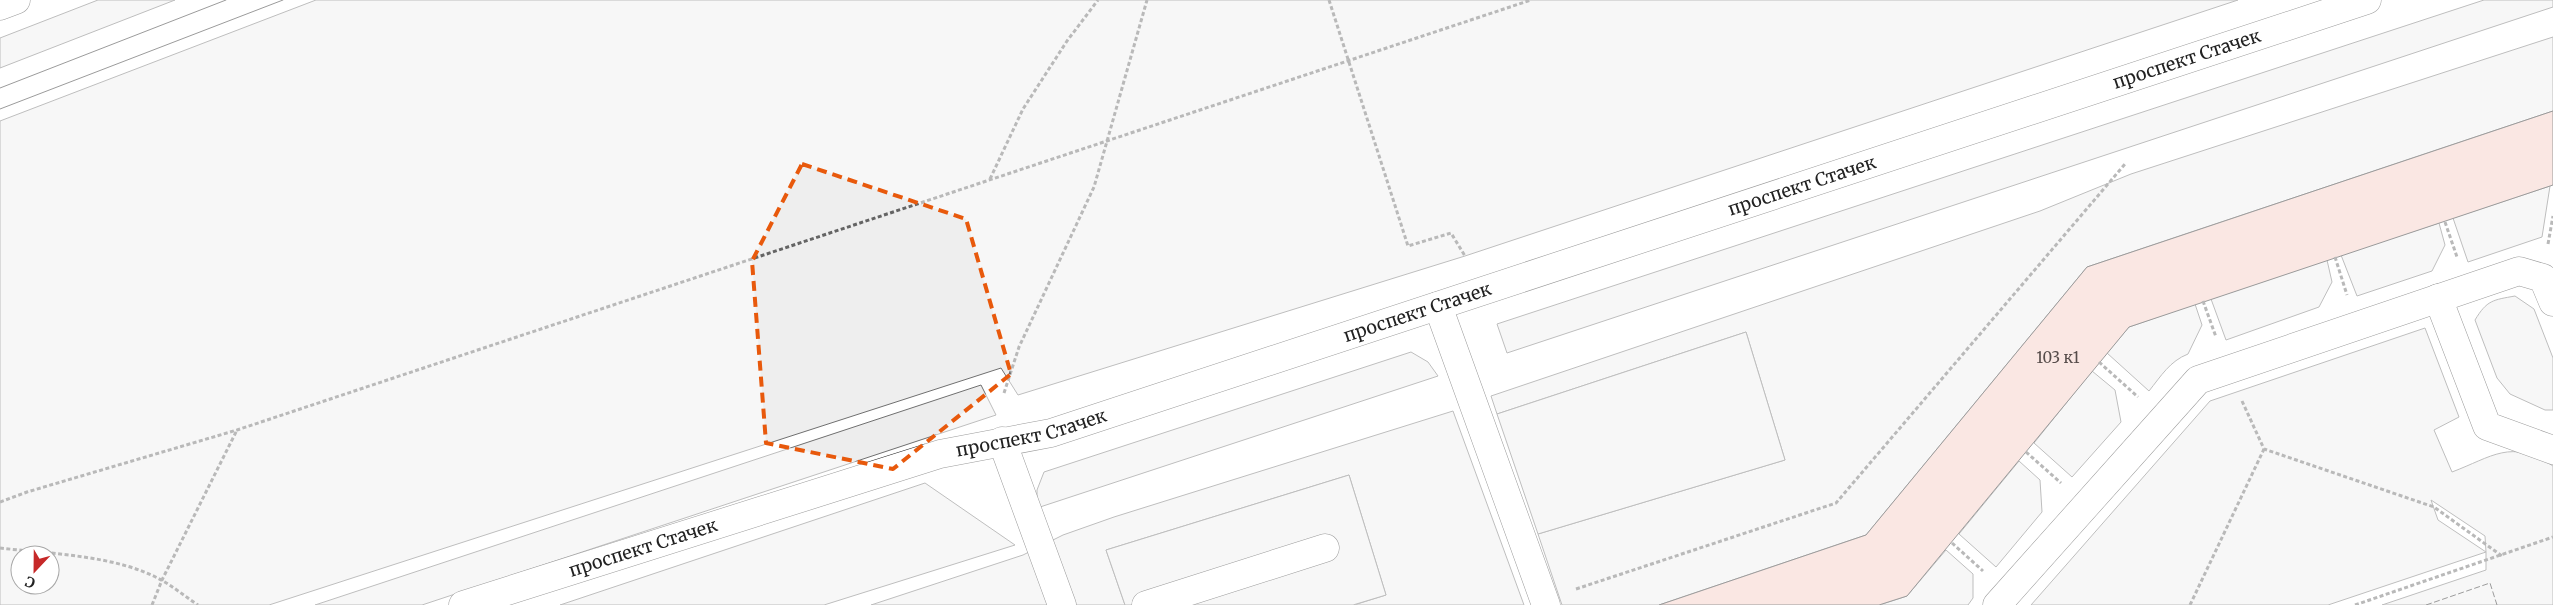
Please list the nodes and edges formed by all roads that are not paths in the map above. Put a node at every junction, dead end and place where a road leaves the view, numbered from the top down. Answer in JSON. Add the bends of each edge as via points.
{"nodes":[{"id":1,"x":16,"y":0,"type":"edge"},
{"id":2,"x":2367,"y":0,"type":"edge"},
{"id":3,"x":0,"y":6,"type":"edge"},
{"id":4,"x":2438,"y":298,"type":"junction"},
{"id":5,"x":2553,"y":302,"type":"edge"},
{"id":6,"x":1438,"y":306,"type":"junction"},
{"id":7,"x":1002,"y":441,"type":"junction"},
{"id":8,"x":2553,"y":450,"type":"edge"},
{"id":9,"x":1325,"y":548,"type":"dead end"},
{"id":10,"x":2002,"y":599,"type":"edge"},
{"id":11,"x":1545,"y":602,"type":"edge"},
{"id":12,"x":463,"y":605,"type":"edge"},
{"id":13,"x":1062,"y":605,"type":"edge"},
{"id":14,"x":1146,"y":605,"type":"edge"}],
"edges":[{"from":1,"to":3,"type":"street"},
{"from":2,"to":6,"type":"street","name":"проспект Стачек"},
{"from":4,"to":5,"type":"street","via":[[2519,271],[2543,278]]},
{"from":4,"to":8,"type":"street","via":[[2487,426]]},
{"from":4,"to":10,"type":"street","via":[[2198,380]]},
{"from":6,"to":7,"type":"street","name":"проспект Стачек","via":[[1051,433]]},
{"from":6,"to":11,"type":"street"},
{"from":7,"to":12,"type":"street","name":"проспект Стачек","via":[[930,457]]},
{"from":7,"to":13,"type":"street"},
{"from":9,"to":14,"type":"street"}]}
